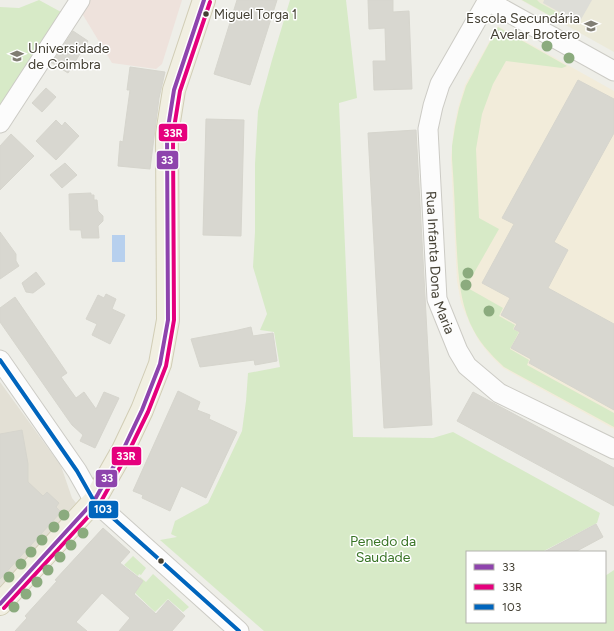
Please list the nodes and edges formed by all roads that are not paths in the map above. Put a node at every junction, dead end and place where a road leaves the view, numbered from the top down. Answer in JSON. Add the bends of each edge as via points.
{"nodes":[{"id":1,"x":488,"y":0,"type":"edge"},
{"id":2,"x":201,"y":2,"type":"edge"},
{"id":3,"x":78,"y":3,"type":"edge"},
{"id":4,"x":614,"y":71,"type":"edge"},
{"id":5,"x":0,"y":123,"type":"edge"},
{"id":6,"x":0,"y":360,"type":"edge"},
{"id":7,"x":614,"y":449,"type":"edge"},
{"id":8,"x":94,"y":501,"type":"junction"},
{"id":9,"x":0,"y":604,"type":"edge"},
{"id":10,"x":239,"y":631,"type":"edge"}],
"edges":[{"from":1,"to":4,"type":"street"},
{"from":1,"to":7,"type":"street","name":"Rua Infanta Dona Maria","via":[[440,84],[428,129],[437,300],[458,351],[468,366],[499,393]]},
{"from":2,"to":8,"type":"main road","via":[[174,90],[167,134],[168,320],[160,364],[123,450]]},
{"from":3,"to":5,"type":"street"},
{"from":6,"to":8,"type":"street","via":[[77,471]]},
{"from":8,"to":9,"type":"main road"},
{"from":8,"to":10,"type":"street"}]}
